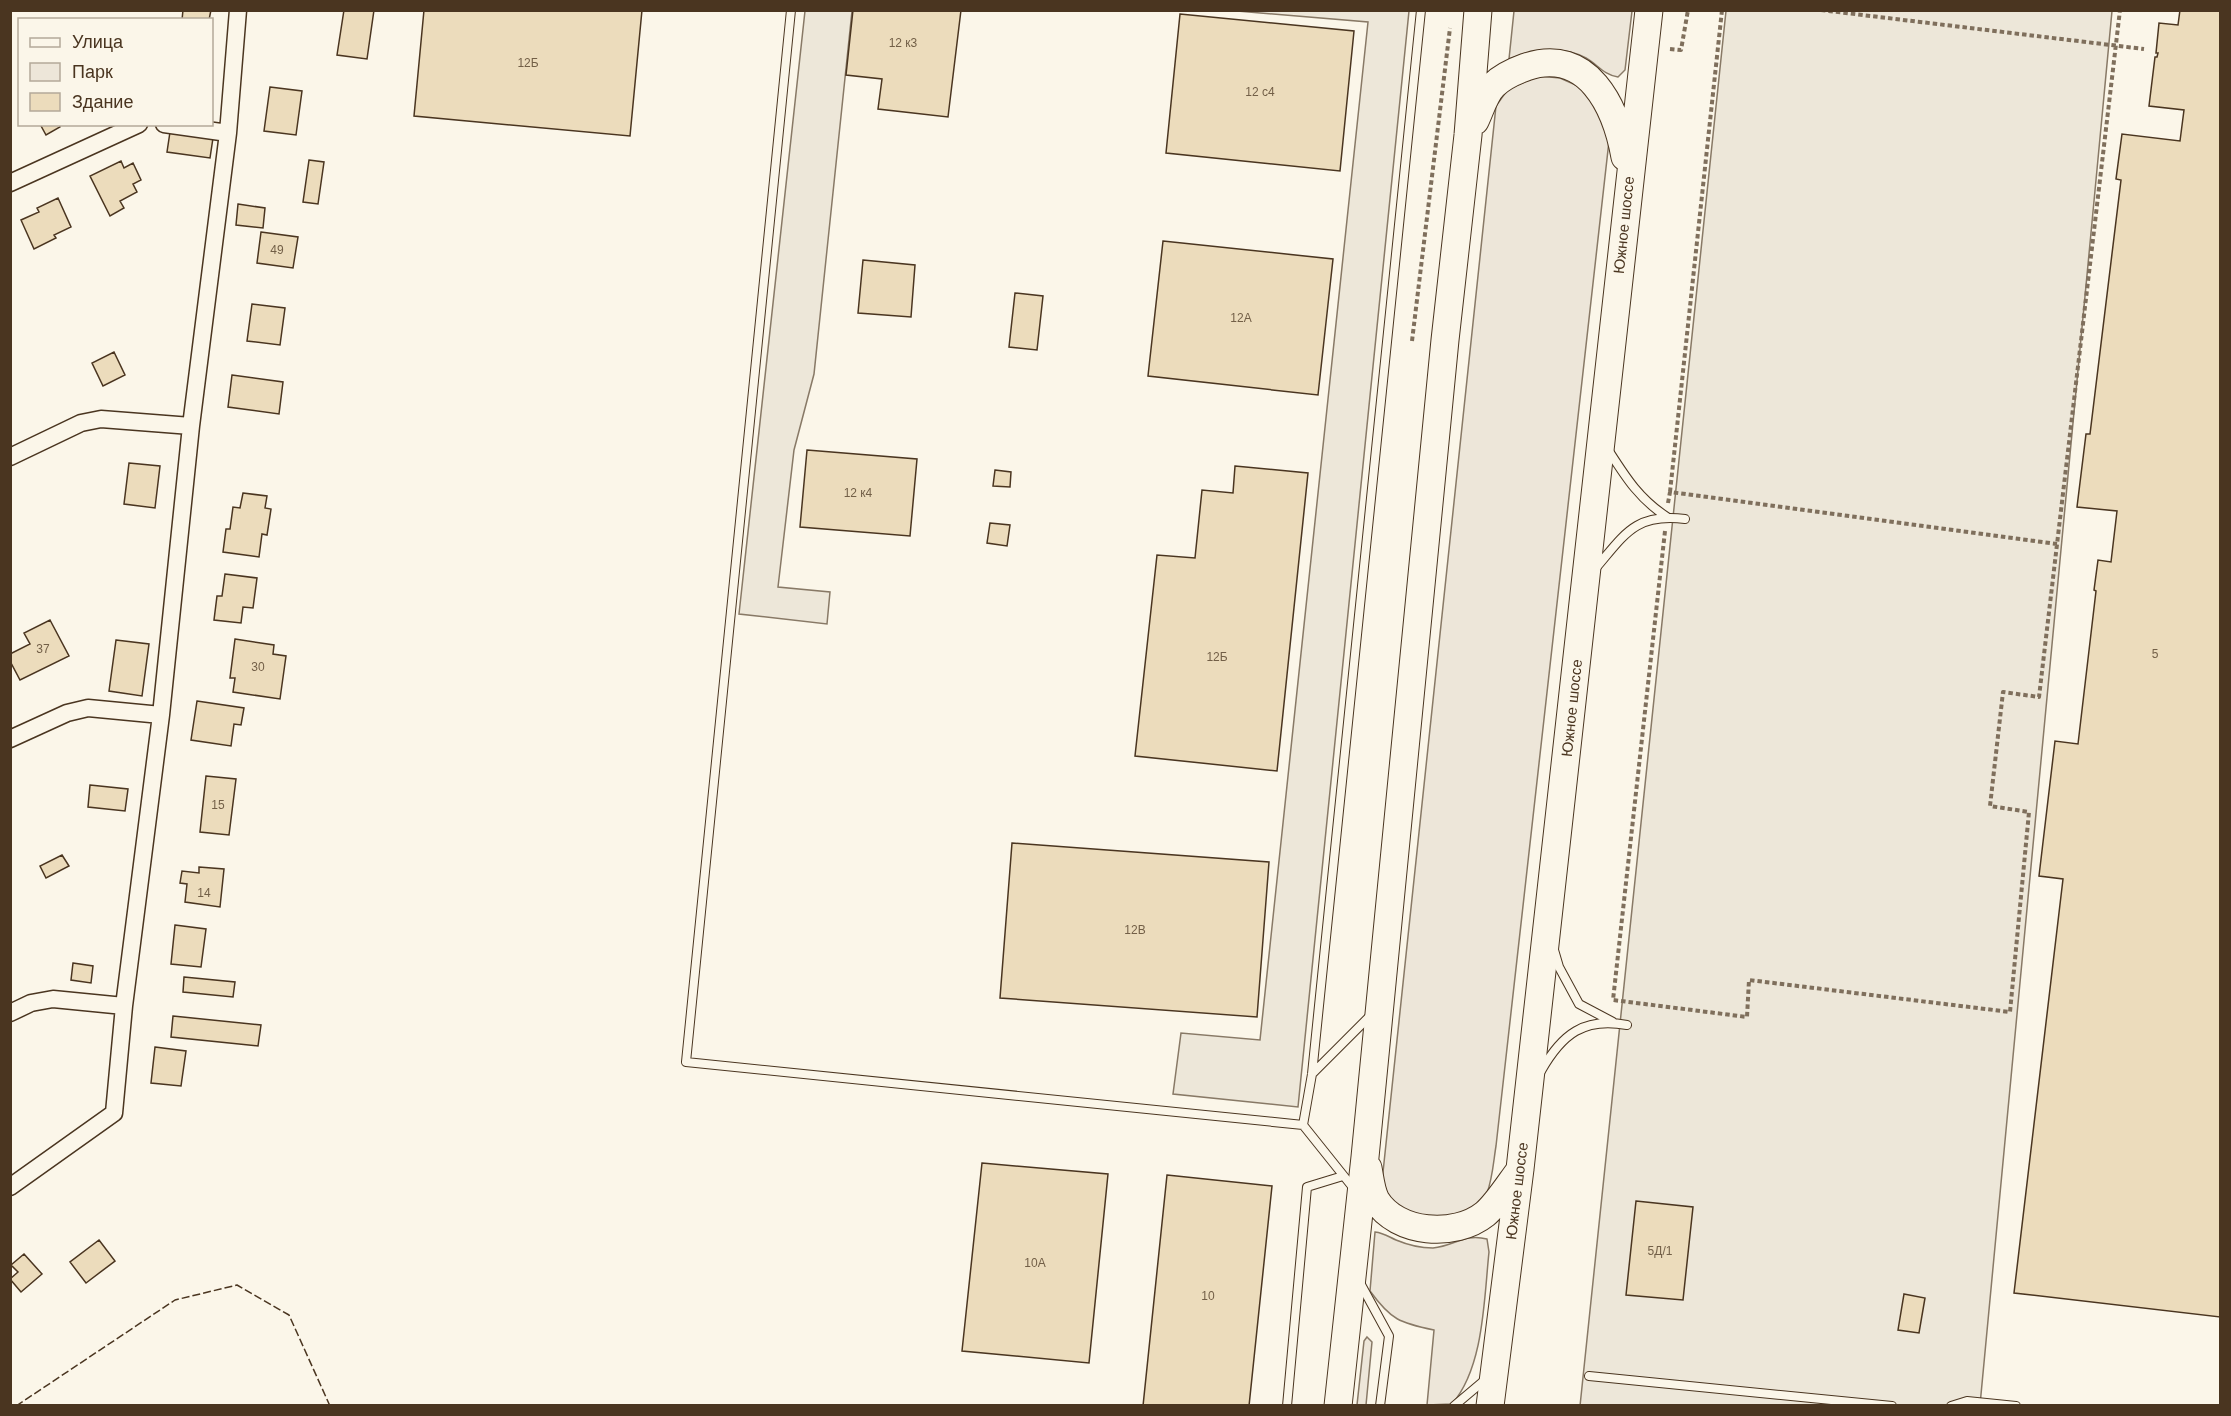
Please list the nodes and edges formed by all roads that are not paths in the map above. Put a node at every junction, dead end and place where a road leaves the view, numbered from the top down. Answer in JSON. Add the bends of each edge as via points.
{"nodes":[{"id":1,"x":238,"y":10,"type":"edge"},
{"id":2,"x":791,"y":10,"type":"edge"},
{"id":3,"x":1421,"y":10,"type":"edge"},
{"id":4,"x":1478,"y":10,"type":"edge"},
{"id":5,"x":1648,"y":10,"type":"edge"},
{"id":6,"x":136,"y":126,"type":"edge"},
{"id":7,"x":178,"y":126,"type":"edge"},
{"id":8,"x":228,"y":133,"type":"junction"},
{"id":9,"x":1468,"y":135,"type":"junction"},
{"id":10,"x":1629,"y":179,"type":"junction"},
{"id":11,"x":10,"y":183,"type":"edge"},
{"id":12,"x":191,"y":426,"type":"junction"},
{"id":13,"x":1601,"y":438,"type":"junction"},
{"id":14,"x":10,"y":457,"type":"edge"},
{"id":15,"x":1667,"y":517,"type":"junction"},
{"id":16,"x":1685,"y":519,"type":"dead end"},
{"id":17,"x":1587,"y":579,"type":"junction"},
{"id":18,"x":160,"y":715,"type":"junction"},
{"id":19,"x":10,"y":739,"type":"edge"},
{"id":20,"x":1549,"y":918,"type":"junction"},
{"id":21,"x":124,"y":1006,"type":"junction"},
{"id":22,"x":1379,"y":1008,"type":"junction"},
{"id":23,"x":10,"y":1013,"type":"edge"},
{"id":24,"x":1613,"y":1023,"type":"junction"},
{"id":25,"x":1627,"y":1025,"type":"dead end"},
{"id":26,"x":1312,"y":1074,"type":"junction"},
{"id":27,"x":1529,"y":1092,"type":"junction"},
{"id":28,"x":1303,"y":1125,"type":"junction"},
{"id":29,"x":1365,"y":1157,"type":"junction"},
{"id":30,"x":1520,"y":1169,"type":"junction"},
{"id":31,"x":1352,"y":1186,"type":"junction"},
{"id":32,"x":10,"y":1188,"type":"edge"},
{"id":33,"x":1353,"y":1270,"type":"junction"},
{"id":34,"x":1495,"y":1371,"type":"junction"},
{"id":35,"x":1589,"y":1376,"type":"dead end"},
{"id":36,"x":1287,"y":1406,"type":"edge"},
{"id":37,"x":1338,"y":1406,"type":"edge"},
{"id":38,"x":1380,"y":1406,"type":"edge"},
{"id":39,"x":1454,"y":1406,"type":"edge"},
{"id":40,"x":1490,"y":1406,"type":"edge"},
{"id":41,"x":1892,"y":1406,"type":"edge"},
{"id":42,"x":1951,"y":1406,"type":"edge"},
{"id":43,"x":2016,"y":1406,"type":"edge"}],
"edges":[{"from":1,"to":8,"type":"street"},
{"from":2,"to":28,"type":"lane","via":[[686,1062]]},
{"from":3,"to":26,"type":"lane"},
{"from":4,"to":9,"type":"main road"},
{"from":5,"to":10,"type":"main road","name":"Южное шоссе"},
{"from":6,"to":11,"type":"street"},
{"from":7,"to":8,"type":"street"},
{"from":8,"to":12,"type":"street"},
{"from":9,"to":10,"type":"main road","via":[[1492,86],[1514,71],[1537,63],[1558,64],[1580,71],[1599,88],[1622,137]]},
{"from":9,"to":22,"type":"main road"},
{"from":10,"to":13,"type":"main road","name":"Южное шоссе"},
{"from":12,"to":14,"type":"street","via":[[101,419],[81,423]]},
{"from":12,"to":18,"type":"street"},
{"from":13,"to":15,"type":"lane","via":[[1634,490]]},
{"from":13,"to":17,"type":"main road","name":"Южное шоссе"},
{"from":15,"to":16,"type":"lane"},
{"from":15,"to":17,"type":"lane","via":[[1645,520],[1628,530]]},
{"from":17,"to":20,"type":"main road","name":"Южное шоссе"},
{"from":18,"to":19,"type":"street","via":[[88,708],[67,713]]},
{"from":18,"to":21,"type":"street"},
{"from":20,"to":24,"type":"lane","via":[[1559,967],[1579,1004]]},
{"from":20,"to":27,"type":"main road","name":"Южное шоссе"},
{"from":21,"to":23,"type":"street","via":[[53,999],[31,1003]]},
{"from":21,"to":32,"type":"street","via":[[114,1113]]},
{"from":22,"to":26,"type":"lane"},
{"from":22,"to":29,"type":"main road"},
{"from":24,"to":25,"type":"lane"},
{"from":24,"to":27,"type":"lane","via":[[1588,1025],[1563,1040]]},
{"from":26,"to":28,"type":"lane"},
{"from":27,"to":30,"type":"main road","name":"Южное шоссе"},
{"from":28,"to":31,"type":"lane"},
{"from":29,"to":30,"type":"main road","via":[[1375,1199],[1391,1217],[1435,1229],[1456,1227],[1485,1214]]},
{"from":29,"to":31,"type":"main road"},
{"from":30,"to":34,"type":"main road","name":"Южное шоссе"},
{"from":31,"to":33,"type":"main road"},
{"from":31,"to":36,"type":"lane","via":[[1307,1187]]},
{"from":33,"to":37,"type":"main road"},
{"from":33,"to":38,"type":"lane","via":[[1389,1336]]},
{"from":34,"to":39,"type":"lane"},
{"from":34,"to":40,"type":"main road","name":"Южное шоссе"},
{"from":35,"to":41,"type":"lane"},
{"from":42,"to":43,"type":"lane","via":[[1967,1401]]}]}
